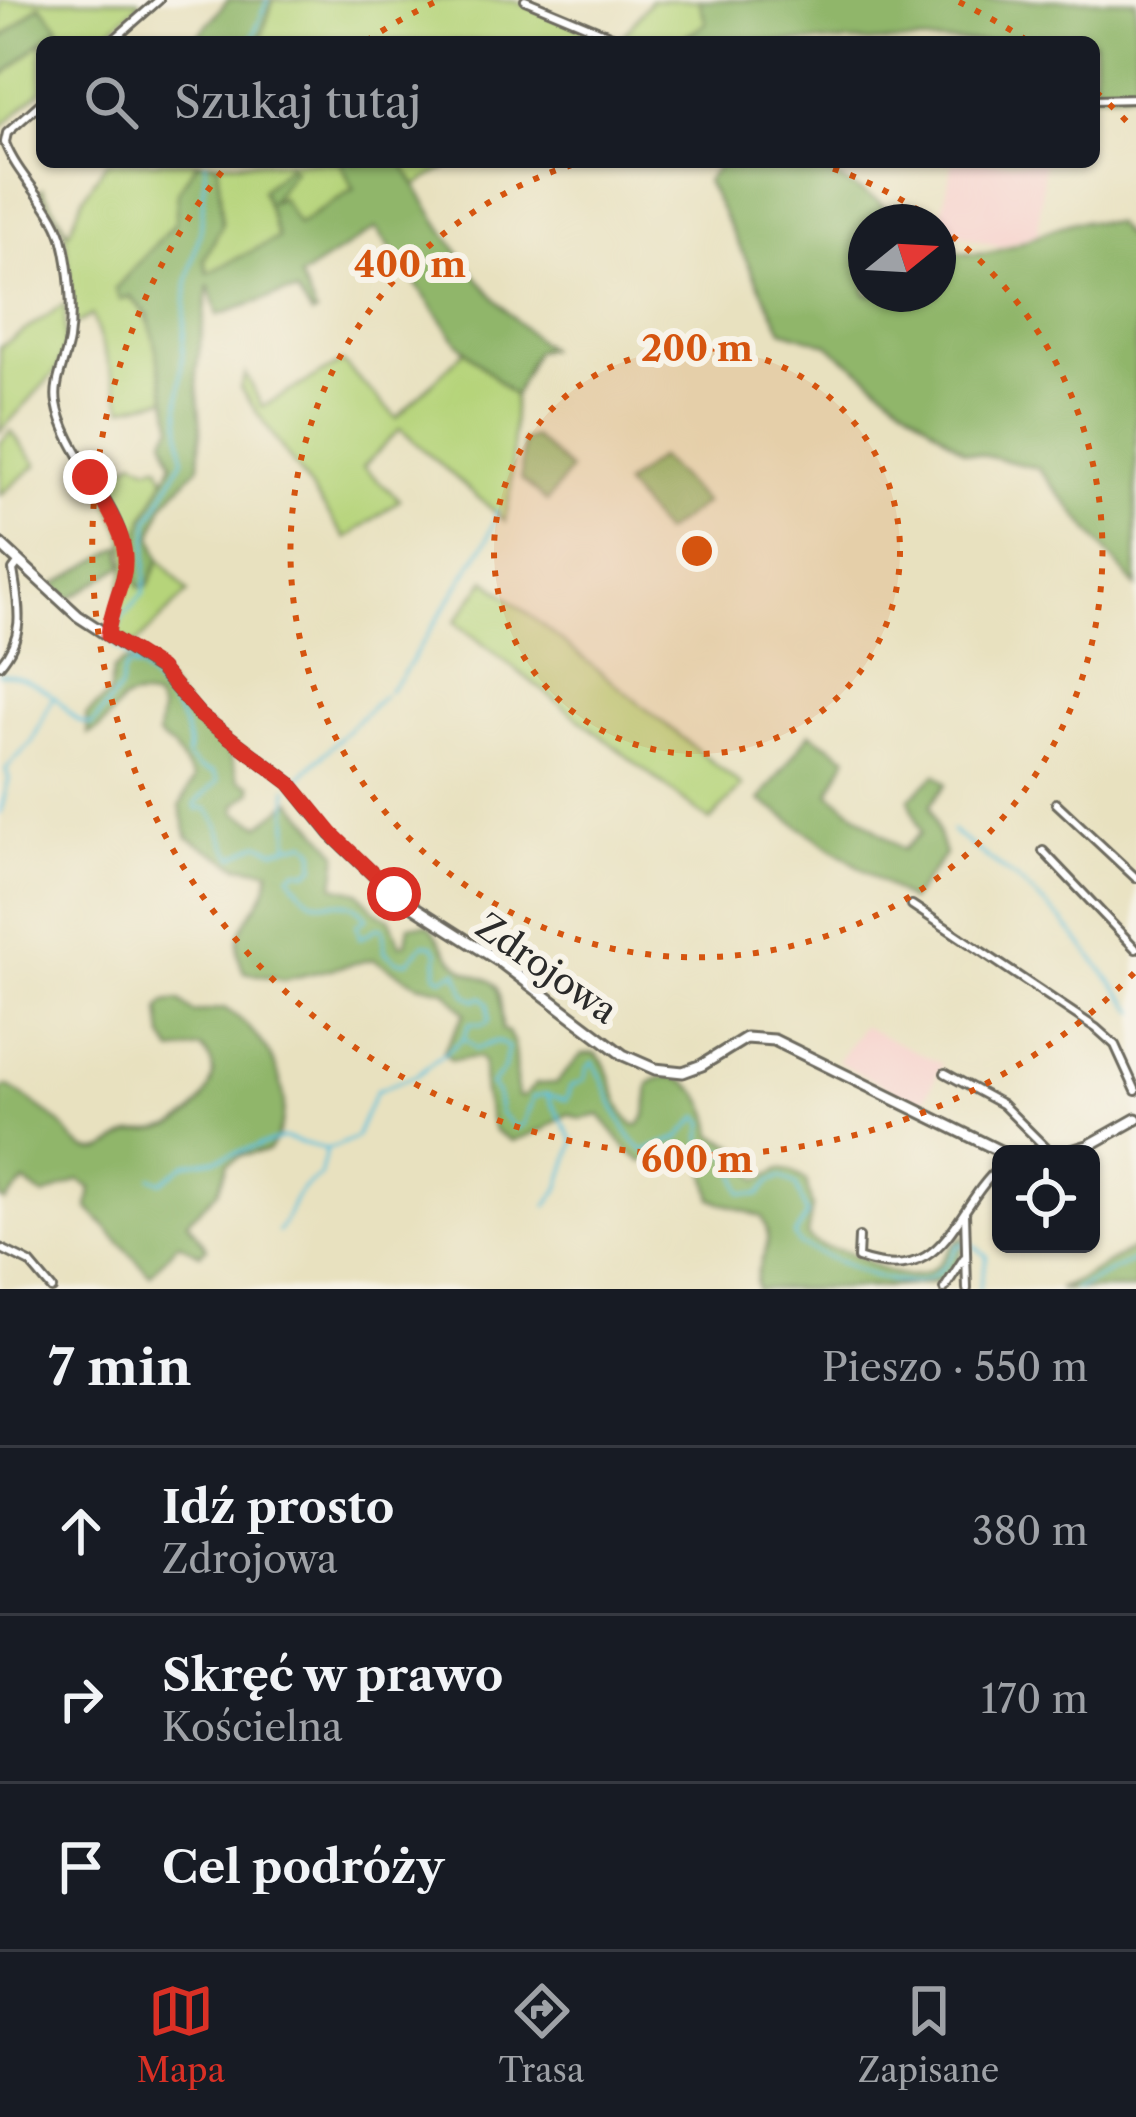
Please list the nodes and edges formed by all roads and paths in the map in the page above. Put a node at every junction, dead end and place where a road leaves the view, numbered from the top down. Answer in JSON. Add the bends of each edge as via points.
{"nodes":[{"id":1,"x":159,"y":0,"type":"edge"},
{"id":2,"x":524,"y":0,"type":"edge"},
{"id":3,"x":118,"y":36,"type":"edge"},
{"id":4,"x":611,"y":36,"type":"edge"},
{"id":5,"x":1136,"y":99,"type":"edge"},
{"id":6,"x":1100,"y":100,"type":"edge"},
{"id":7,"x":36,"y":107,"type":"edge"},
{"id":8,"x":2,"y":144,"type":"edge"},
{"id":9,"x":0,"y":544,"type":"edge"},
{"id":10,"x":16,"y":560,"type":"junction"},
{"id":11,"x":108,"y":635,"type":"junction"},
{"id":12,"x":1,"y":664,"type":"edge"},
{"id":13,"x":1056,"y":803,"type":"dead end"},
{"id":14,"x":1043,"y":851,"type":"dead end"},
{"id":15,"x":1136,"y":878,"type":"edge"},
{"id":16,"x":912,"y":905,"type":"dead end"},
{"id":17,"x":1136,"y":949,"type":"edge"},
{"id":18,"x":945,"y":1072,"type":"dead end"},
{"id":19,"x":1136,"y":1091,"type":"edge"},
{"id":20,"x":1136,"y":1119,"type":"edge"},
{"id":21,"x":1043,"y":1145,"type":"edge"},
{"id":22,"x":1090,"y":1145,"type":"edge"},
{"id":23,"x":992,"y":1147,"type":"edge"},
{"id":24,"x":992,"y":1177,"type":"edge"},
{"id":25,"x":965,"y":1211,"type":"junction"},
{"id":26,"x":860,"y":1238,"type":"dead end"},
{"id":27,"x":0,"y":1248,"type":"edge"},
{"id":28,"x":966,"y":1248,"type":"junction"},
{"id":29,"x":945,"y":1254,"type":"dead end"},
{"id":30,"x":912,"y":1275,"type":"dead end"},
{"id":31,"x":43,"y":1285,"type":"edge"},
{"id":32,"x":52,"y":1289,"type":"edge"},
{"id":33,"x":944,"y":1289,"type":"edge"},
{"id":34,"x":967,"y":1289,"type":"edge"}],
"edges":[{"from":1,"to":3,"type":"street"},
{"from":2,"to":4,"type":"street"},
{"from":5,"to":6,"type":"street"},
{"from":7,"to":8,"type":"street"},
{"from":8,"to":11,"type":"street","via":[[64,249],[70,334],[57,403],[125,548]]},
{"from":9,"to":10,"type":"street","name":"Zdrojowa"},
{"from":10,"to":11,"type":"street","name":"Zdrojowa"},
{"from":10,"to":12,"type":"street","via":[[19,635]]},
{"from":11,"to":23,"type":"street","name":"Zdrojowa","via":[[160,668],[200,715],[290,783],[394,894],[622,1055],[683,1072],[746,1038],[774,1040]]},
{"from":13,"to":15,"type":"street"},
{"from":14,"to":17,"type":"street"},
{"from":16,"to":19,"type":"street","via":[[1096,1028],[1115,1045]]},
{"from":18,"to":21,"type":"street","via":[[1002,1104]]},
{"from":20,"to":22,"type":"street"},
{"from":24,"to":25,"type":"street"},
{"from":25,"to":28,"type":"street"},
{"from":25,"to":29,"type":"street"},
{"from":26,"to":30,"type":"street","via":[[858,1258]]},
{"from":27,"to":31,"type":"street","via":[[30,1263]]},
{"from":28,"to":33,"type":"street"},
{"from":28,"to":34,"type":"street"},
{"from":31,"to":32,"type":"street"}]}
